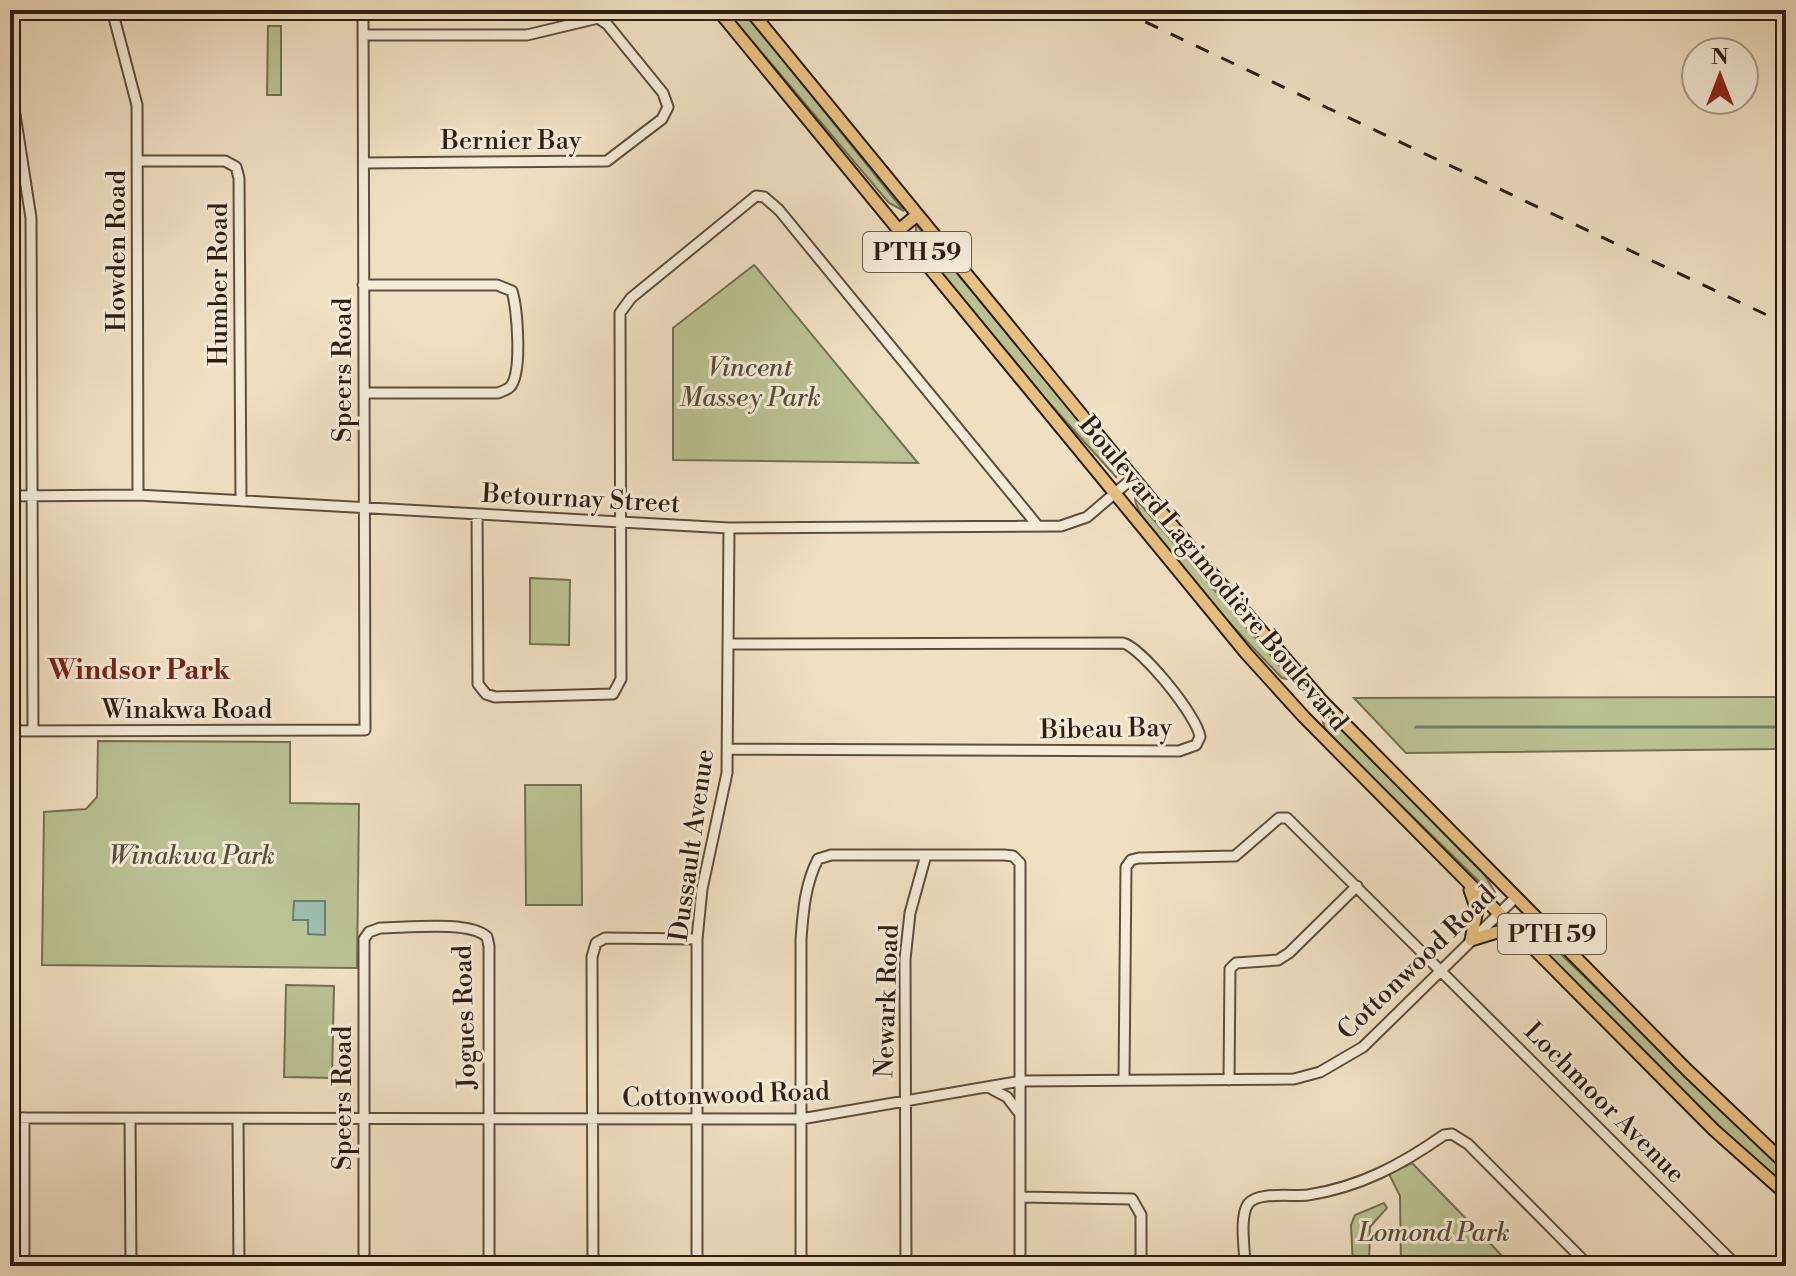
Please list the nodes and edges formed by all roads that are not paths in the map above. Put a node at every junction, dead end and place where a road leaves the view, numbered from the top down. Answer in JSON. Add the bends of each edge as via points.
{"nodes":[{"id":1,"x":112,"y":10,"type":"edge"},
{"id":2,"x":363,"y":10,"type":"edge"},
{"id":3,"x":718,"y":10,"type":"edge"},
{"id":4,"x":750,"y":10,"type":"edge"},
{"id":5,"x":363,"y":35,"type":"junction"},
{"id":6,"x":10,"y":82,"type":"edge"},
{"id":7,"x":138,"y":161,"type":"junction"},
{"id":8,"x":364,"y":163,"type":"junction"},
{"id":9,"x":917,"y":215,"type":"junction"},
{"id":10,"x":899,"y":230,"type":"junction"},
{"id":11,"x":363,"y":285,"type":"junction"},
{"id":12,"x":364,"y":393,"type":"junction"},
{"id":13,"x":1134,"y":477,"type":"junction"},
{"id":14,"x":1115,"y":493,"type":"junction"},
{"id":15,"x":138,"y":495,"type":"junction"},
{"id":16,"x":10,"y":496,"type":"edge"},
{"id":17,"x":32,"y":496,"type":"junction"},
{"id":18,"x":241,"y":501,"type":"junction"},
{"id":19,"x":364,"y":508,"type":"junction"},
{"id":20,"x":477,"y":514,"type":"junction"},
{"id":21,"x":622,"y":523,"type":"junction"},
{"id":22,"x":1038,"y":526,"type":"junction"},
{"id":23,"x":729,"y":528,"type":"junction"},
{"id":24,"x":730,"y":644,"type":"junction"},
{"id":25,"x":365,"y":730,"type":"joint"},
{"id":26,"x":10,"y":731,"type":"edge"},
{"id":27,"x":33,"y":731,"type":"junction"},
{"id":28,"x":729,"y":749,"type":"junction"},
{"id":29,"x":926,"y":855,"type":"junction"},
{"id":30,"x":1468,"y":884,"type":"junction"},
{"id":31,"x":1357,"y":886,"type":"junction"},
{"id":32,"x":1516,"y":897,"type":"junction"},
{"id":33,"x":1498,"y":914,"type":"junction"},
{"id":34,"x":369,"y":932,"type":"joint"},
{"id":35,"x":1518,"y":934,"type":"junction"},
{"id":36,"x":697,"y":939,"type":"junction"},
{"id":37,"x":1471,"y":940,"type":"junction"},
{"id":38,"x":1440,"y":969,"type":"junction"},
{"id":39,"x":1124,"y":1079,"type":"junction"},
{"id":40,"x":1229,"y":1080,"type":"junction"},
{"id":41,"x":1021,"y":1081,"type":"junction"},
{"id":42,"x":987,"y":1087,"type":"junction"},
{"id":43,"x":905,"y":1102,"type":"junction"},
{"id":44,"x":1021,"y":1117,"type":"junction"},
{"id":45,"x":10,"y":1118,"type":"edge"},
{"id":46,"x":24,"y":1118,"type":"junction"},
{"id":47,"x":130,"y":1119,"type":"junction"},
{"id":48,"x":363,"y":1119,"type":"junction"},
{"id":49,"x":489,"y":1119,"type":"junction"},
{"id":50,"x":593,"y":1119,"type":"junction"},
{"id":51,"x":801,"y":1119,"type":"junction"},
{"id":52,"x":238,"y":1120,"type":"junction"},
{"id":53,"x":697,"y":1120,"type":"junction"},
{"id":54,"x":1786,"y":1164,"type":"edge"},
{"id":55,"x":1786,"y":1194,"type":"edge"},
{"id":56,"x":1021,"y":1197,"type":"junction"},
{"id":57,"x":24,"y":1266,"type":"edge"},
{"id":58,"x":131,"y":1266,"type":"edge"},
{"id":59,"x":239,"y":1266,"type":"edge"},
{"id":60,"x":364,"y":1266,"type":"edge"},
{"id":61,"x":489,"y":1266,"type":"edge"},
{"id":62,"x":593,"y":1266,"type":"edge"},
{"id":63,"x":697,"y":1266,"type":"edge"},
{"id":64,"x":801,"y":1266,"type":"edge"},
{"id":65,"x":906,"y":1266,"type":"edge"},
{"id":66,"x":1020,"y":1266,"type":"edge"},
{"id":67,"x":1141,"y":1266,"type":"edge"},
{"id":68,"x":1245,"y":1266,"type":"edge"},
{"id":69,"x":1589,"y":1266,"type":"edge"},
{"id":70,"x":1737,"y":1266,"type":"edge"}],
"edges":[{"from":1,"to":7,"type":"street","name":"Howden Road","via":[[137,105]]},
{"from":2,"to":5,"type":"street","name":"Speers Road"},
{"from":3,"to":10,"type":"main road","name":"Boulevard Lagimodière Boulevard","number":"PTH 59"},
{"from":4,"to":9,"type":"main road","name":"Boulevard Lagimodière Boulevard","number":"PTH 59"},
{"from":5,"to":8,"type":"street","name":"Speers Road"},
{"from":5,"to":8,"type":"street","name":"Bernier Bay","via":[[527,35],[598,18],[663,93],[668,107],[662,119],[607,161]]},
{"from":6,"to":17,"type":"street","via":[[31,218]]},
{"from":7,"to":15,"type":"street","name":"Howden Road"},
{"from":7,"to":18,"type":"street","name":"Humber Road","via":[[225,161],[236,167]]},
{"from":8,"to":11,"type":"street","name":"Speers Road"},
{"from":9,"to":10,"type":"main road"},
{"from":9,"to":13,"type":"main road","name":"Boulevard Lagimodière Boulevard","number":"PTH 59"},
{"from":10,"to":14,"type":"main road","name":"Boulevard Lagimodière Boulevard","number":"PTH 59"},
{"from":11,"to":12,"type":"street","name":"Speers Road"},
{"from":11,"to":12,"type":"street","via":[[497,285],[512,291],[517,306],[516,374],[510,387],[498,393]]},
{"from":12,"to":19,"type":"street","name":"Speers Road"},
{"from":13,"to":14,"type":"street","name":"Betournay Street"},
{"from":13,"to":32,"type":"main road","name":"Boulevard Lagimodière Boulevard","number":"PTH 59","via":[[1321,700]]},
{"from":14,"to":22,"type":"street","name":"Betournay Street","via":[[1078,523]]},
{"from":14,"to":30,"type":"main road","name":"Boulevard Lagimodière Boulevard","number":"PTH 59","via":[[1297,709]]},
{"from":15,"to":17,"type":"street","name":"Betournay Street"},
{"from":15,"to":18,"type":"street","name":"Betournay Street"},
{"from":16,"to":17,"type":"street","name":"Betournay Street"},
{"from":17,"to":27,"type":"street"},
{"from":18,"to":19,"type":"street","name":"Betournay Street"},
{"from":19,"to":20,"type":"street","name":"Betournay Street"},
{"from":19,"to":25,"type":"street","name":"Speers Road"},
{"from":20,"to":21,"type":"street","name":"Betournay Street"},
{"from":20,"to":21,"type":"street","via":[[478,684],[495,697],[604,697],[619,687]]},
{"from":21,"to":22,"type":"street","via":[[620,313],[631,298],[756,196],[772,201]]},
{"from":21,"to":23,"type":"street","name":"Betournay Street"},
{"from":22,"to":23,"type":"street","name":"Betournay Street"},
{"from":23,"to":24,"type":"street","name":"Dussault Avenue"},
{"from":24,"to":28,"type":"street","name":"Dussault Avenue"},
{"from":24,"to":28,"type":"street","name":"Bibeau Bay","via":[[1123,643],[1139,652],[1193,718],[1200,737],[1196,745],[1179,751]]},
{"from":25,"to":27,"type":"street","name":"Winakwa Road"},
{"from":26,"to":27,"type":"street","name":"Winakwa Road"},
{"from":28,"to":36,"type":"street","name":"Dussault Avenue"},
{"from":29,"to":41,"type":"street","via":[[1004,855],[1020,863]]},
{"from":29,"to":43,"type":"street","name":"Newark Road","via":[[907,930]]},
{"from":29,"to":51,"type":"street","via":[[831,855],[818,859],[813,869],[801,939]]},
{"from":30,"to":33,"type":"main road","name":"Boulevard Lagimodière Boulevard","number":"PTH 59"},
{"from":30,"to":37,"type":"main road","via":[[1477,910]]},
{"from":31,"to":38,"type":"street","name":"Lochmoor Avenue"},
{"from":31,"to":39,"type":"street","name":"Lochmoor Avenue","via":[[1287,818],[1279,818],[1235,856],[1131,860],[1125,874]]},
{"from":31,"to":40,"type":"street","via":[[1289,953],[1278,960],[1236,963],[1230,969]]},
{"from":32,"to":33,"type":"street","name":"Cottonwood Road"},
{"from":32,"to":54,"type":"main road","name":"Boulevard Lagimodière Boulevard","number":"PTH 59"},
{"from":33,"to":35,"type":"main road","name":"Boulevard Lagimodière Boulevard","number":"PTH 59"},
{"from":33,"to":37,"type":"street","name":"Cottonwood Road"},
{"from":34,"to":48,"type":"street","name":"Speers Road","via":[[363,947]]},
{"from":34,"to":49,"type":"street","name":"Jogues Road","via":[[471,928],[487,937]]},
{"from":35,"to":37,"type":"main road","via":[[1497,932]]},
{"from":35,"to":55,"type":"main road","name":"Boulevard Lagimodière Boulevard","number":"PTH 59","via":[[1724,1140]]},
{"from":36,"to":50,"type":"street","via":[[605,938],[596,943]]},
{"from":36,"to":53,"type":"street","name":"Dussault Avenue"},
{"from":37,"to":38,"type":"street","name":"Cottonwood Road"},
{"from":38,"to":40,"type":"street","name":"Cottonwood Road","via":[[1363,1047],[1343,1060],[1294,1079]]},
{"from":38,"to":70,"type":"street","name":"Lochmoor Avenue"},
{"from":39,"to":40,"type":"street","name":"Cottonwood Road"},
{"from":39,"to":41,"type":"street","name":"Cottonwood Road"},
{"from":41,"to":42,"type":"street","name":"Cottonwood Road"},
{"from":41,"to":44,"type":"street"},
{"from":42,"to":43,"type":"street","name":"Cottonwood Road"},
{"from":42,"to":44,"type":"street","via":[[1008,1098]]},
{"from":43,"to":51,"type":"street","name":"Cottonwood Road"},
{"from":43,"to":65,"type":"street","name":"Newark Road"},
{"from":44,"to":56,"type":"street"},
{"from":45,"to":46,"type":"street","name":"Cottonwood Road"},
{"from":46,"to":47,"type":"street","name":"Cottonwood Road"},
{"from":46,"to":57,"type":"street"},
{"from":47,"to":52,"type":"street","name":"Cottonwood Road"},
{"from":47,"to":58,"type":"street"},
{"from":48,"to":49,"type":"street","name":"Cottonwood Road"},
{"from":48,"to":52,"type":"street","name":"Cottonwood Road"},
{"from":48,"to":60,"type":"street","name":"Speers Road"},
{"from":49,"to":50,"type":"street","name":"Cottonwood Road"},
{"from":49,"to":61,"type":"street"},
{"from":50,"to":53,"type":"street","name":"Cottonwood Road"},
{"from":50,"to":62,"type":"street"},
{"from":51,"to":53,"type":"street","name":"Cottonwood Road"},
{"from":51,"to":64,"type":"street"},
{"from":52,"to":59,"type":"street"},
{"from":53,"to":63,"type":"street","name":"Dussault Avenue"},
{"from":56,"to":66,"type":"street"},
{"from":56,"to":67,"type":"street","via":[[1132,1199],[1141,1215]]},
{"from":68,"to":69,"type":"street","via":[[1249,1203],[1346,1187],[1378,1176],[1452,1134]]}]}
